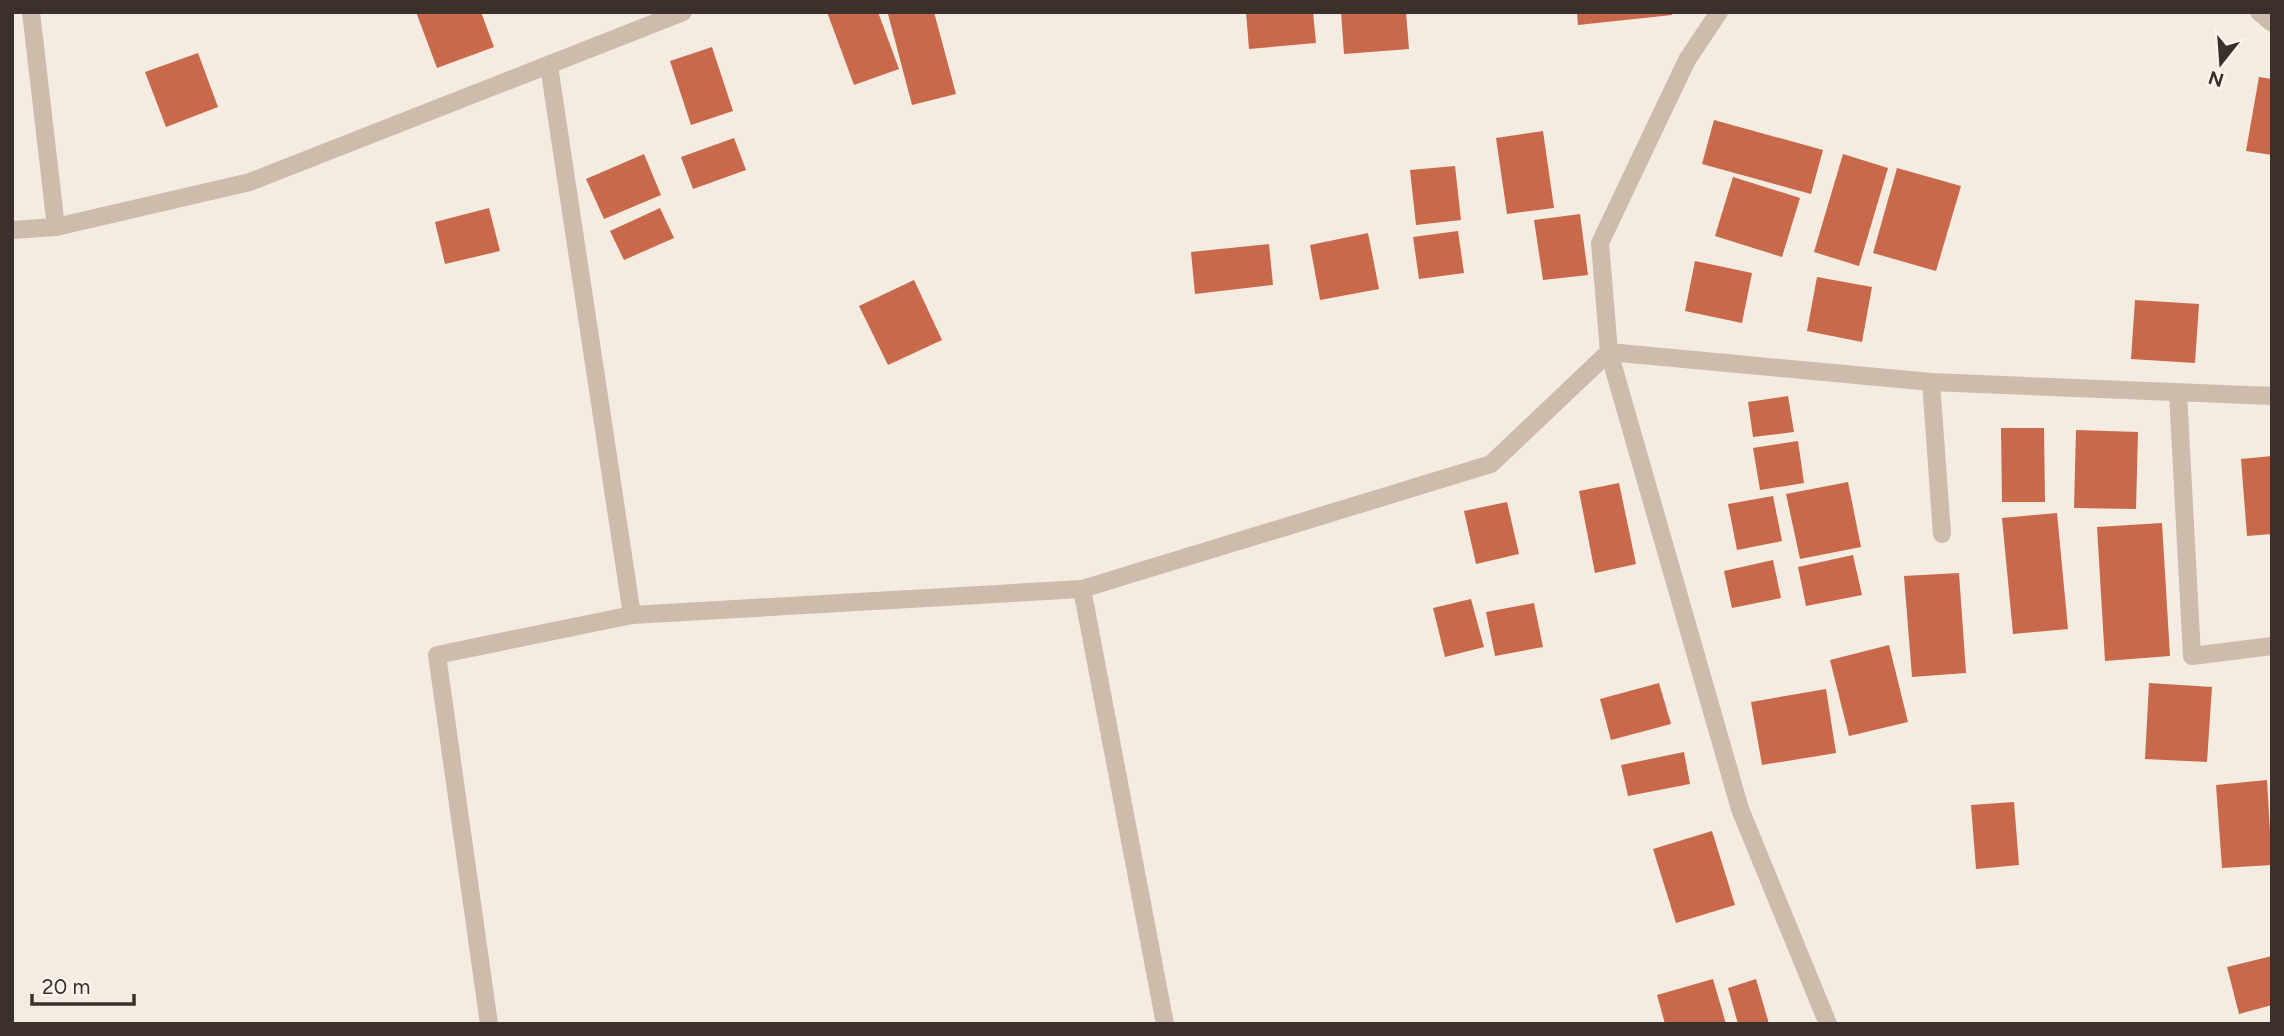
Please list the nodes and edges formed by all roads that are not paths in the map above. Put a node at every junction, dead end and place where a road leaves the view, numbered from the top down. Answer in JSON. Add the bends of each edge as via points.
{"nodes":[{"id":1,"x":31,"y":12,"type":"edge"},
{"id":2,"x":683,"y":12,"type":"edge"},
{"id":3,"x":1719,"y":12,"type":"edge"},
{"id":4,"x":2259,"y":12,"type":"edge"},
{"id":5,"x":2272,"y":23,"type":"edge"},
{"id":6,"x":549,"y":66,"type":"junction"},
{"id":7,"x":56,"y":227,"type":"junction"},
{"id":8,"x":12,"y":230,"type":"edge"},
{"id":9,"x":1608,"y":352,"type":"junction"},
{"id":10,"x":1931,"y":382,"type":"junction"},
{"id":11,"x":2178,"y":393,"type":"junction"},
{"id":12,"x":2272,"y":396,"type":"edge"},
{"id":13,"x":1942,"y":534,"type":"dead end"},
{"id":14,"x":1082,"y":589,"type":"junction"},
{"id":15,"x":632,"y":615,"type":"junction"},
{"id":16,"x":2272,"y":646,"type":"edge"},
{"id":17,"x":489,"y":1024,"type":"edge"},
{"id":18,"x":1165,"y":1024,"type":"edge"},
{"id":19,"x":1828,"y":1024,"type":"edge"}],
"edges":[{"from":1,"to":7,"type":"street"},
{"from":2,"to":6,"type":"street"},
{"from":3,"to":9,"type":"street","via":[[1687,60],[1600,243]]},
{"from":4,"to":5,"type":"street"},
{"from":6,"to":7,"type":"street","via":[[250,182]]},
{"from":6,"to":15,"type":"street"},
{"from":7,"to":8,"type":"street"},
{"from":9,"to":10,"type":"street"},
{"from":9,"to":14,"type":"street","via":[[1491,464]]},
{"from":9,"to":19,"type":"street","via":[[1740,810]]},
{"from":10,"to":11,"type":"street"},
{"from":10,"to":13,"type":"street"},
{"from":11,"to":12,"type":"street"},
{"from":11,"to":16,"type":"street","via":[[2192,656]]},
{"from":14,"to":15,"type":"street"},
{"from":14,"to":18,"type":"street"},
{"from":15,"to":17,"type":"street","via":[[437,655]]}]}
